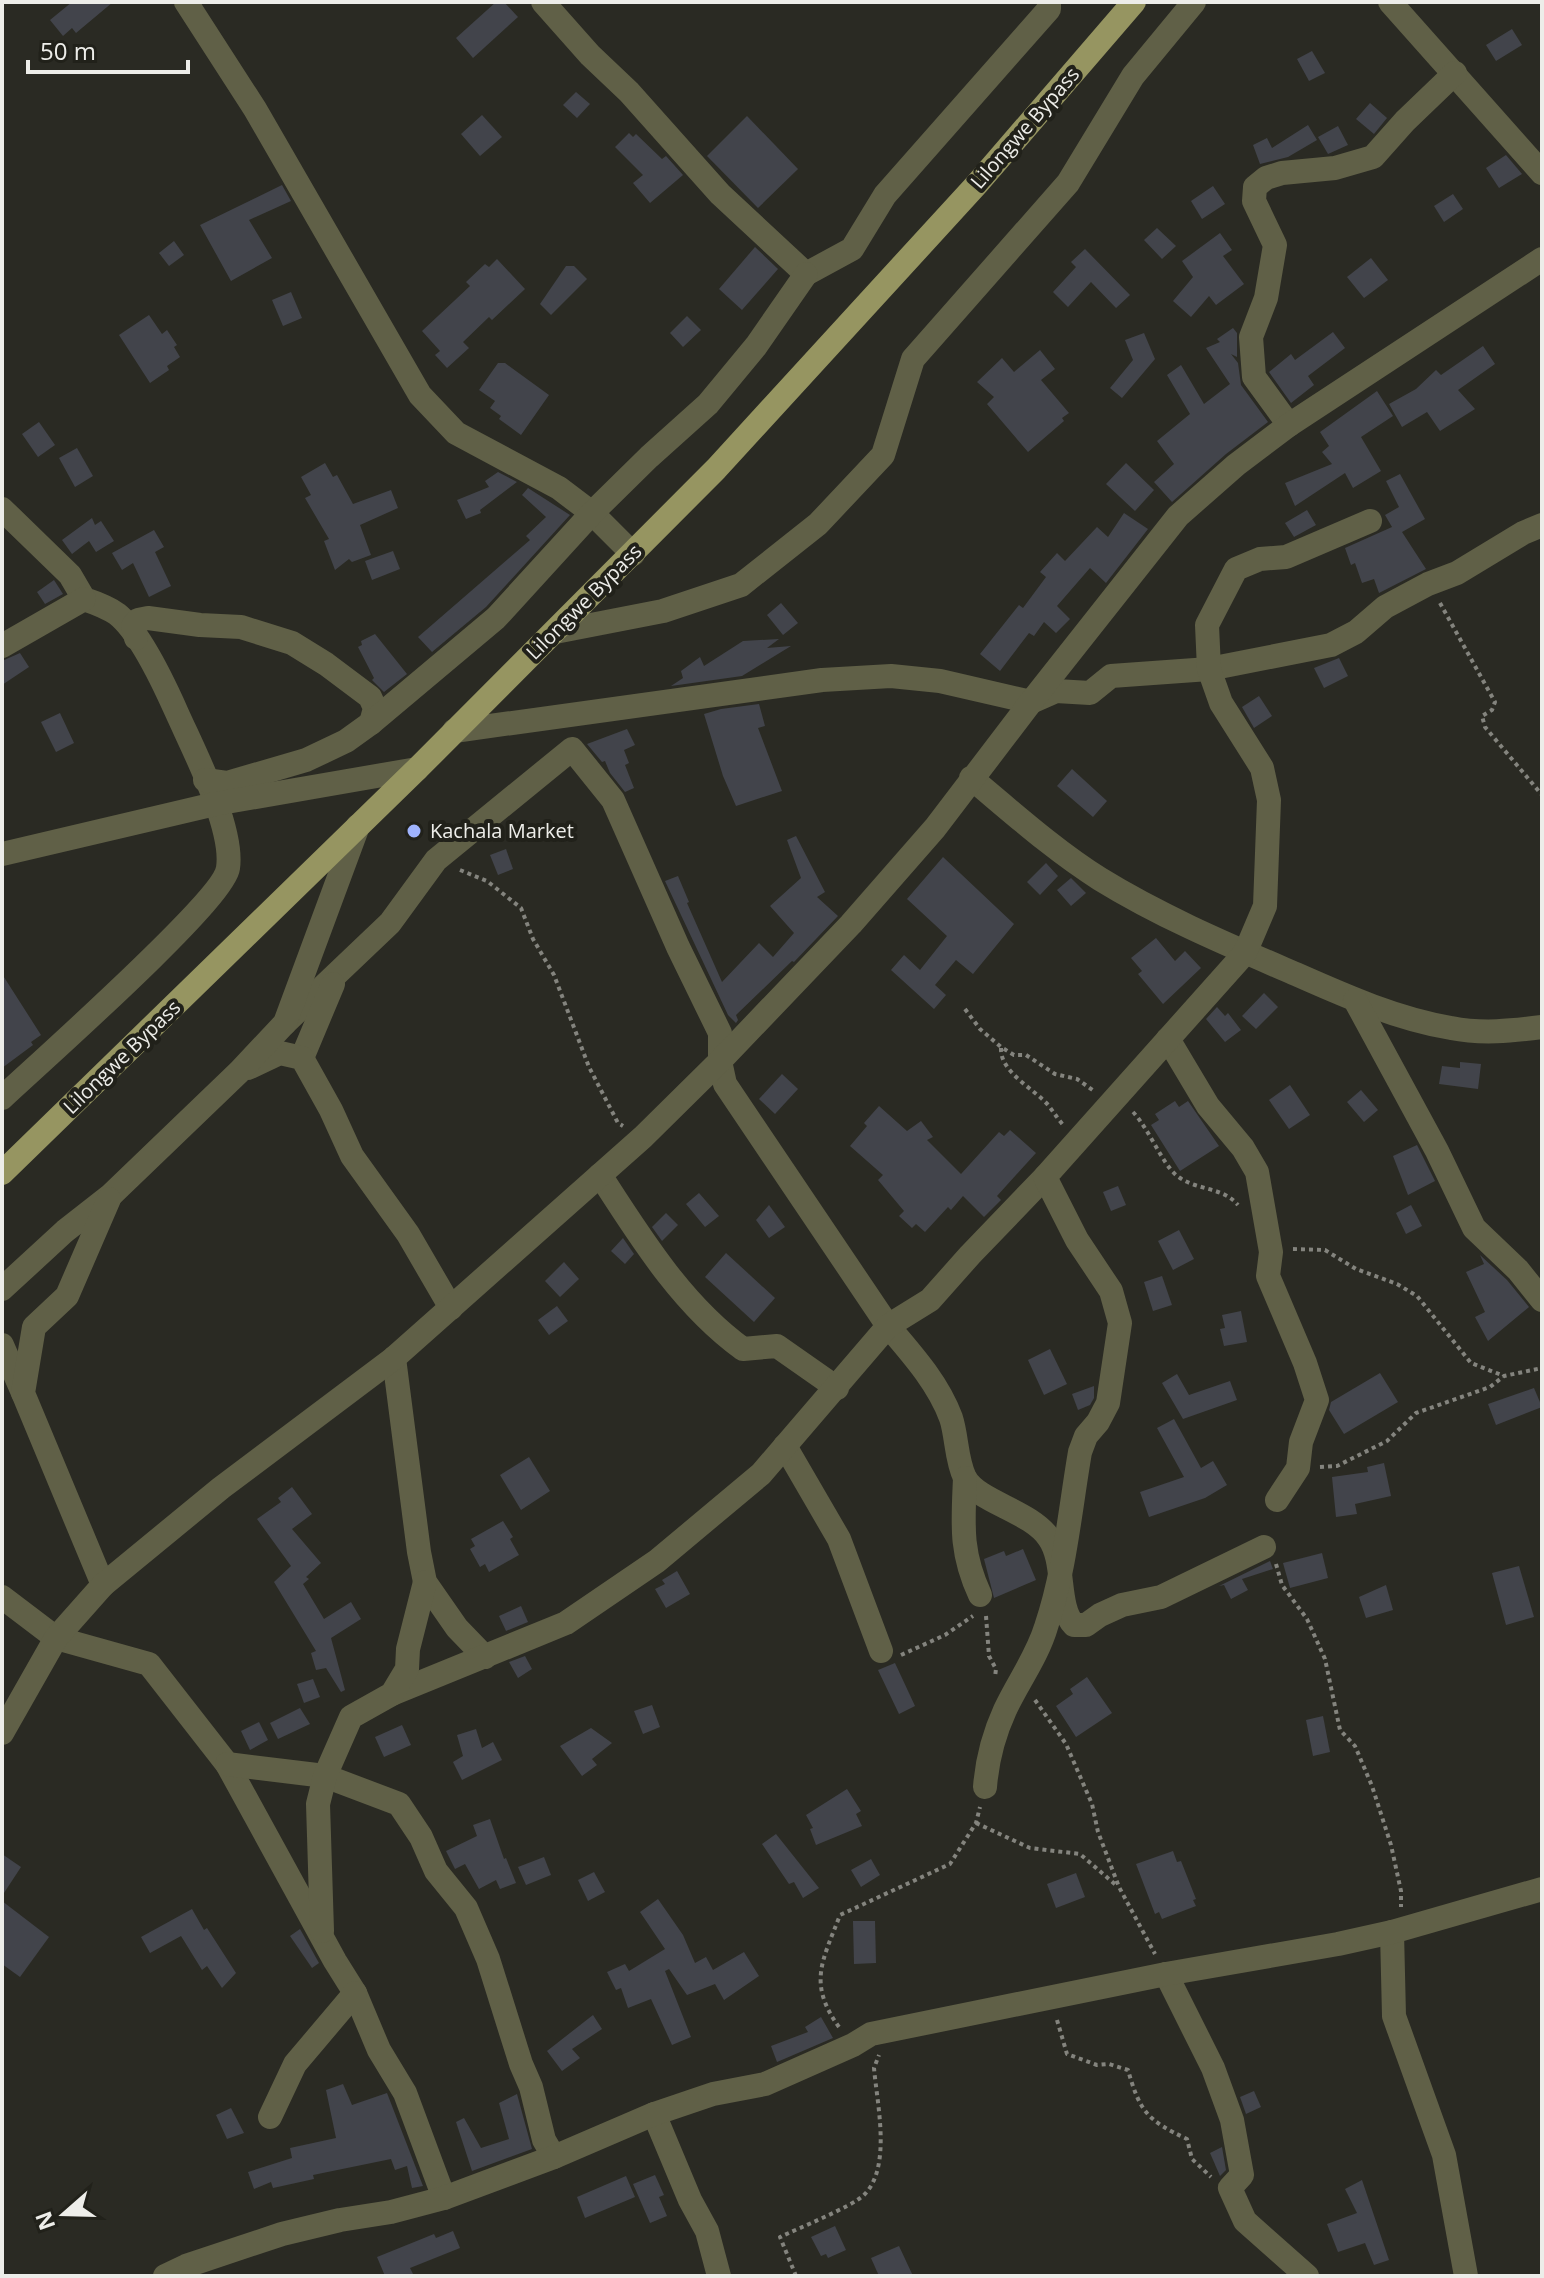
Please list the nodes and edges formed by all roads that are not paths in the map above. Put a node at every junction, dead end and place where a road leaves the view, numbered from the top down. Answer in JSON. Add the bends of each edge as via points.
{"nodes":[{"id":1,"x":186,"y":2,"type":"edge"},
{"id":2,"x":543,"y":2,"type":"edge"},
{"id":3,"x":1049,"y":2,"type":"edge"},
{"id":4,"x":1134,"y":2,"type":"edge"},
{"id":5,"x":1194,"y":2,"type":"edge"},
{"id":6,"x":1390,"y":2,"type":"edge"},
{"id":7,"x":1455,"y":73,"type":"junction"},
{"id":8,"x":1542,"y":173,"type":"edge"},
{"id":9,"x":1542,"y":259,"type":"edge"},
{"id":10,"x":806,"y":274,"type":"junction"},
{"id":11,"x":1289,"y":425,"type":"junction"},
{"id":12,"x":2,"y":509,"type":"edge"},
{"id":13,"x":592,"y":513,"type":"junction"},
{"id":14,"x":1370,"y":521,"type":"dead end"},
{"id":15,"x":1542,"y":525,"type":"edge"},
{"id":16,"x":633,"y":554,"type":"junction"},
{"id":17,"x":84,"y":599,"type":"junction"},
{"id":18,"x":555,"y":632,"type":"junction"},
{"id":19,"x":136,"y":638,"type":"junction"},
{"id":20,"x":2,"y":646,"type":"edge"},
{"id":21,"x":1209,"y":669,"type":"junction"},
{"id":22,"x":1031,"y":702,"type":"junction"},
{"id":23,"x":371,"y":723,"type":"junction"},
{"id":24,"x":454,"y":731,"type":"junction"},
{"id":25,"x":417,"y":769,"type":"junction"},
{"id":26,"x":971,"y":778,"type":"junction"},
{"id":27,"x":205,"y":780,"type":"junction"},
{"id":28,"x":215,"y":804,"type":"junction"},
{"id":29,"x":358,"y":826,"type":"junction"},
{"id":30,"x":2,"y":854,"type":"edge"},
{"id":31,"x":1245,"y":953,"type":"junction"},
{"id":32,"x":337,"y":974,"type":"junction"},
{"id":33,"x":1355,"y":1000,"type":"junction"},
{"id":34,"x":285,"y":1023,"type":"junction"},
{"id":35,"x":1542,"y":1027,"type":"edge"},
{"id":36,"x":1168,"y":1039,"type":"junction"},
{"id":37,"x":302,"y":1058,"type":"junction"},
{"id":38,"x":720,"y":1061,"type":"junction"},
{"id":39,"x":239,"y":1072,"type":"junction"},
{"id":40,"x":2,"y":1098,"type":"edge"},
{"id":41,"x":2,"y":1173,"type":"edge"},
{"id":42,"x":600,"y":1175,"type":"junction"},
{"id":43,"x":1045,"y":1177,"type":"junction"},
{"id":44,"x":111,"y":1195,"type":"junction"},
{"id":45,"x":2,"y":1289,"type":"edge"},
{"id":46,"x":1542,"y":1300,"type":"edge"},
{"id":47,"x":451,"y":1308,"type":"junction"},
{"id":48,"x":888,"y":1326,"type":"junction"},
{"id":49,"x":2,"y":1345,"type":"edge"},
{"id":50,"x":394,"y":1358,"type":"junction"},
{"id":51,"x":837,"y":1388,"type":"junction"},
{"id":52,"x":23,"y":1393,"type":"junction"},
{"id":53,"x":785,"y":1446,"type":"junction"},
{"id":54,"x":965,"y":1478,"type":"junction"},
{"id":55,"x":1277,"y":1500,"type":"dead end"},
{"id":56,"x":1264,"y":1547,"type":"road end"},
{"id":57,"x":1060,"y":1571,"type":"junction"},
{"id":58,"x":425,"y":1582,"type":"junction"},
{"id":59,"x":103,"y":1585,"type":"junction"},
{"id":60,"x":2,"y":1597,"type":"edge"},
{"id":61,"x":983,"y":1601,"type":"road end"},
{"id":62,"x":56,"y":1638,"type":"junction"},
{"id":63,"x":881,"y":1651,"type":"road end"},
{"id":64,"x":485,"y":1657,"type":"junction"},
{"id":65,"x":392,"y":1694,"type":"junction"},
{"id":66,"x":2,"y":1733,"type":"edge"},
{"id":67,"x":227,"y":1764,"type":"junction"},
{"id":68,"x":325,"y":1776,"type":"junction"},
{"id":69,"x":985,"y":1787,"type":"road end"},
{"id":70,"x":1542,"y":1889,"type":"edge"},
{"id":71,"x":1396,"y":1930,"type":"junction"},
{"id":72,"x":322,"y":1935,"type":"junction"},
{"id":73,"x":1166,"y":1974,"type":"junction"},
{"id":74,"x":355,"y":1993,"type":"junction"},
{"id":75,"x":654,"y":2114,"type":"junction"},
{"id":76,"x":270,"y":2117,"type":"dead end"},
{"id":77,"x":554,"y":2157,"type":"junction"},
{"id":78,"x":444,"y":2198,"type":"junction"},
{"id":79,"x":180,"y":2273,"type":"edge"},
{"id":80,"x":719,"y":2276,"type":"edge"},
{"id":81,"x":1307,"y":2276,"type":"edge"},
{"id":82,"x":1466,"y":2276,"type":"edge"}],
"edges":[{"from":1,"to":13,"type":"street","via":[[255,109],[420,395],[456,433],[559,488]]},
{"from":2,"to":10,"type":"street","via":[[720,194]]},
{"from":3,"to":10,"type":"street","via":[[1049,9],[885,195],[852,249]]},
{"from":4,"to":16,"type":"main road","name":"Lilongwe Bypass","via":[[850,324]]},
{"from":5,"to":18,"type":"street","via":[[1133,76],[1068,183],[913,359],[883,455],[818,524],[741,585],[663,611]]},
{"from":6,"to":7,"type":"street"},
{"from":7,"to":8,"type":"street"},
{"from":7,"to":11,"type":"street","via":[[1373,157],[1335,168],[1282,173],[1255,187],[1254,201],[1275,245],[1266,298],[1251,337],[1254,377]]},
{"from":9,"to":11,"type":"street"},
{"from":10,"to":13,"type":"street","via":[[708,404]]},
{"from":11,"to":22,"type":"street","via":[[1178,516]]},
{"from":12,"to":17,"type":"street","via":[[70,575]]},
{"from":13,"to":16,"type":"street"},
{"from":13,"to":23,"type":"street","via":[[496,618]]},
{"from":14,"to":21,"type":"street","via":[[1286,557],[1260,559],[1236,569],[1207,625]]},
{"from":15,"to":21,"type":"street","via":[[1385,607],[1331,645]]},
{"from":16,"to":18,"type":"main road","name":"Lilongwe Bypass"},
{"from":17,"to":19,"type":"street","via":[[120,616]]},
{"from":17,"to":20,"type":"street"},
{"from":18,"to":24,"type":"main road","name":"Lilongwe Bypass"},
{"from":19,"to":23,"type":"street","via":[[133,626],[148,618],[256,630],[292,643],[370,697],[375,708]]},
{"from":19,"to":27,"type":"street","via":[[160,677]]},
{"from":21,"to":22,"type":"street","via":[[1111,676],[1090,693],[1056,691]]},
{"from":21,"to":31,"type":"street","via":[[1221,703],[1262,768],[1269,800],[1265,906]]},
{"from":22,"to":24,"type":"street","via":[[940,681],[891,676],[822,680]]},
{"from":22,"to":26,"type":"street"},
{"from":23,"to":27,"type":"street","via":[[306,760],[227,783]]},
{"from":24,"to":25,"type":"main road","name":"Lilongwe Bypass"},
{"from":25,"to":28,"type":"street"},
{"from":25,"to":29,"type":"main road","name":"Lilongwe Bypass"},
{"from":26,"to":31,"type":"street","via":[[1099,878]]},
{"from":26,"to":38,"type":"street","via":[[861,912]]},
{"from":27,"to":28,"type":"street"},
{"from":28,"to":30,"type":"street"},
{"from":28,"to":40,"type":"street","via":[[228,843],[228,872],[194,917]]},
{"from":29,"to":34,"type":"street"},
{"from":29,"to":41,"type":"main road","name":"Lilongwe Bypass"},
{"from":31,"to":33,"type":"street"},
{"from":31,"to":36,"type":"street"},
{"from":32,"to":34,"type":"street"},
{"from":32,"to":37,"type":"street"},
{"from":32,"to":38,"type":"street","via":[[390,923],[436,860],[572,749],[613,800],[720,1033]]},
{"from":33,"to":35,"type":"street","via":[[1451,1028],[1494,1032]]},
{"from":33,"to":46,"type":"street","via":[[1474,1228]]},
{"from":34,"to":39,"type":"street"},
{"from":36,"to":43,"type":"street"},
{"from":36,"to":55,"type":"street","via":[[1208,1106],[1257,1172],[1271,1252],[1268,1276],[1317,1400],[1301,1442],[1298,1468]]},
{"from":37,"to":39,"type":"street","via":[[280,1053]]},
{"from":37,"to":47,"type":"street","via":[[352,1156],[408,1234]]},
{"from":38,"to":42,"type":"street"},
{"from":38,"to":48,"type":"street","via":[[725,1084]]},
{"from":39,"to":44,"type":"street"},
{"from":42,"to":47,"type":"street"},
{"from":42,"to":51,"type":"street","via":[[672,1278],[721,1333],[743,1349],[777,1346]]},
{"from":43,"to":48,"type":"street","via":[[930,1300]]},
{"from":43,"to":57,"type":"street","via":[[1111,1291],[1120,1323],[1108,1403],[1080,1452]]},
{"from":44,"to":45,"type":"street"},
{"from":44,"to":52,"type":"street","via":[[67,1296],[34,1327]]},
{"from":47,"to":50,"type":"street"},
{"from":48,"to":51,"type":"street"},
{"from":48,"to":54,"type":"street","via":[[944,1402]]},
{"from":49,"to":52,"type":"street"},
{"from":50,"to":58,"type":"street"},
{"from":50,"to":59,"type":"street"},
{"from":51,"to":53,"type":"street"},
{"from":52,"to":59,"type":"street"},
{"from":53,"to":63,"type":"street","via":[[839,1539]]},
{"from":53,"to":64,"type":"street","via":[[761,1474],[657,1561],[566,1623]]},
{"from":54,"to":57,"type":"street","via":[[1039,1525],[1052,1541]]},
{"from":54,"to":61,"type":"street","via":[[967,1568]]},
{"from":56,"to":57,"type":"street","via":[[1161,1597],[1122,1605],[1086,1625],[1074,1625],[1067,1618]]},
{"from":57,"to":69,"type":"street","via":[[1046,1629],[1005,1710],[987,1763]]},
{"from":58,"to":64,"type":"street"},
{"from":58,"to":65,"type":"street","via":[[407,1669]]},
{"from":59,"to":62,"type":"street"},
{"from":60,"to":62,"type":"street"},
{"from":62,"to":66,"type":"street"},
{"from":62,"to":67,"type":"street","via":[[149,1664]]},
{"from":64,"to":65,"type":"street"},
{"from":65,"to":68,"type":"street","via":[[351,1717]]},
{"from":67,"to":68,"type":"street"},
{"from":67,"to":72,"type":"street"},
{"from":68,"to":72,"type":"street","via":[[318,1804]]},
{"from":68,"to":77,"type":"street","via":[[399,1804],[436,1871],[466,1908]]},
{"from":70,"to":71,"type":"street"},
{"from":71,"to":73,"type":"street"},
{"from":71,"to":82,"type":"street","via":[[1394,2016],[1444,2155]]},
{"from":72,"to":74,"type":"street"},
{"from":73,"to":75,"type":"street","via":[[871,2034],[765,2084]]},
{"from":73,"to":81,"type":"street","via":[[1213,2068],[1232,2120],[1242,2175],[1230,2188],[1245,2221]]},
{"from":74,"to":76,"type":"street","via":[[295,2064]]},
{"from":74,"to":78,"type":"street","via":[[379,2050],[405,2093]]},
{"from":75,"to":77,"type":"street"},
{"from":75,"to":80,"type":"street","via":[[707,2231]]},
{"from":77,"to":78,"type":"street"},
{"from":78,"to":79,"type":"street","via":[[282,2234]]}]}
